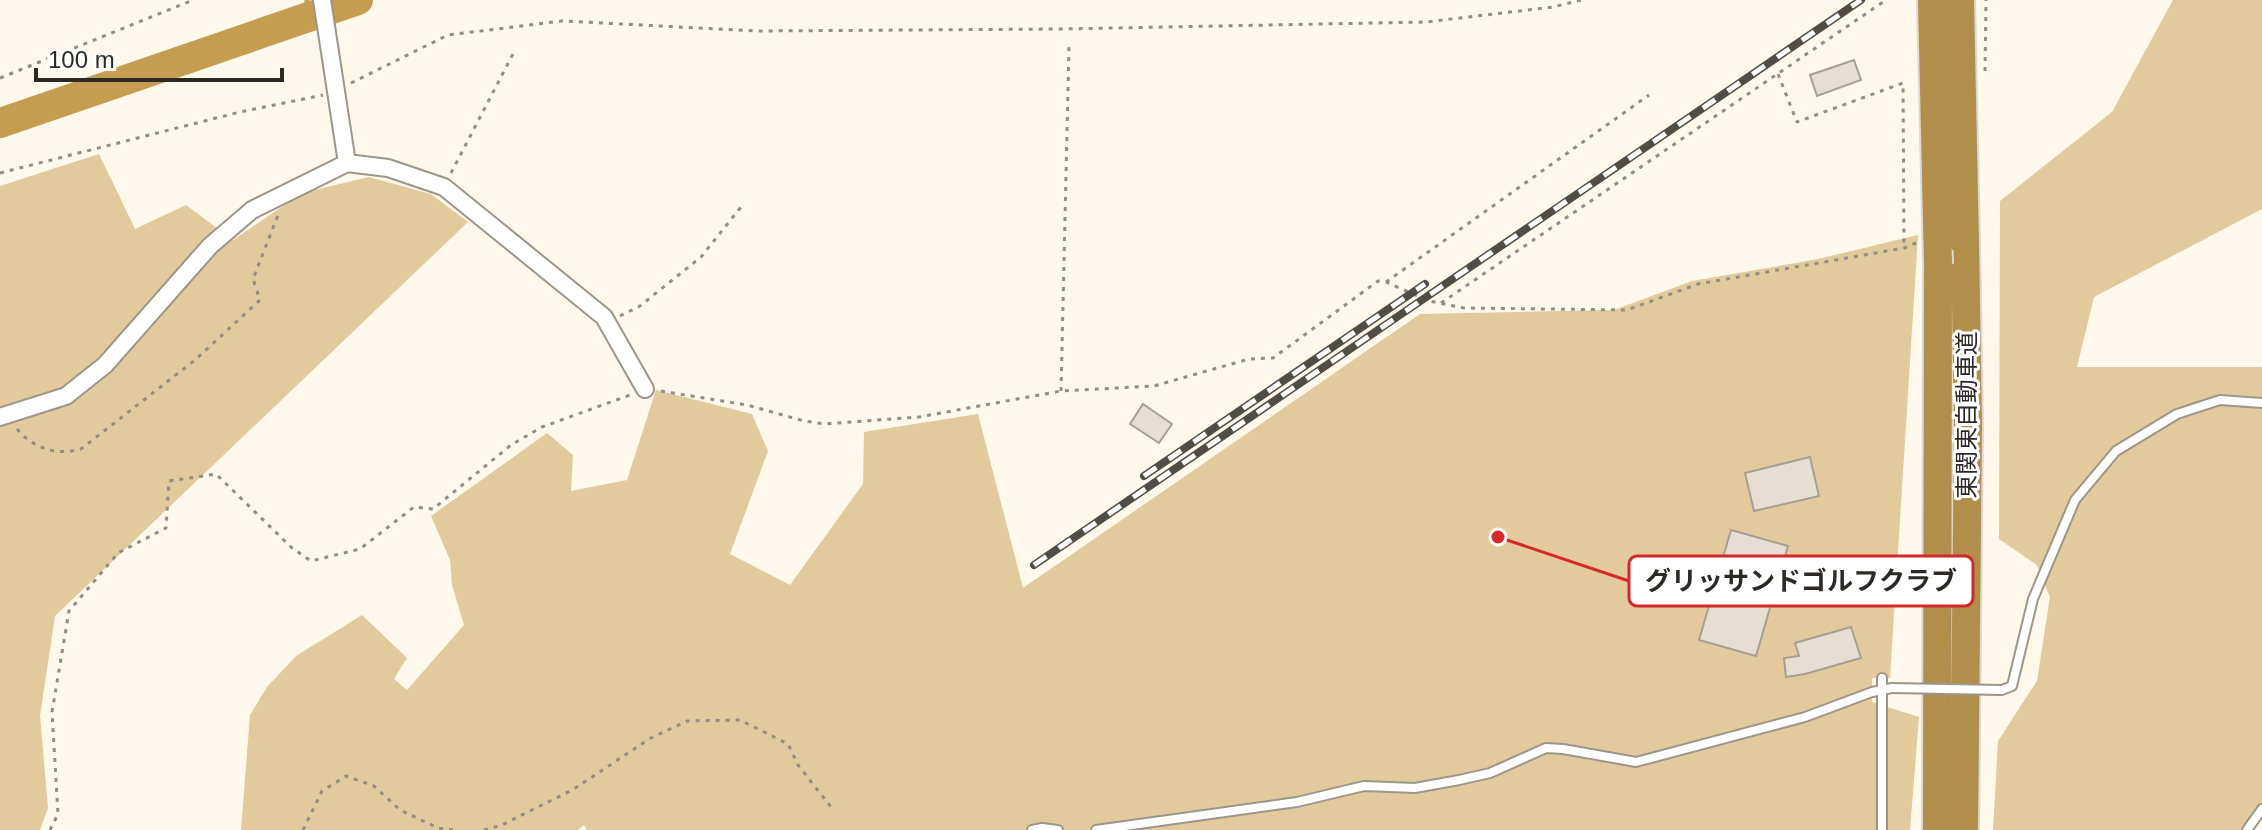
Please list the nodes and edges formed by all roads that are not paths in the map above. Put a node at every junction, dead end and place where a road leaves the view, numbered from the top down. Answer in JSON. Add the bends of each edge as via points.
{"nodes":[{"id":1,"x":322,"y":0,"type":"edge"},
{"id":2,"x":1932,"y":0,"type":"edge"},
{"id":3,"x":1960,"y":0,"type":"edge"},
{"id":4,"x":347,"y":163,"type":"junction"},
{"id":5,"x":645,"y":389,"type":"road end"},
{"id":6,"x":2262,"y":403,"type":"edge"},
{"id":7,"x":3,"y":416,"type":"edge"},
{"id":8,"x":1882,"y":678,"type":"dead end"},
{"id":9,"x":1881,"y":690,"type":"junction"},
{"id":10,"x":2262,"y":809,"type":"edge"},
{"id":11,"x":1032,"y":830,"type":"edge"},
{"id":12,"x":1058,"y":830,"type":"edge"},
{"id":13,"x":1096,"y":830,"type":"edge"},
{"id":14,"x":1882,"y":830,"type":"edge"},
{"id":15,"x":1937,"y":830,"type":"edge"},
{"id":16,"x":1964,"y":830,"type":"edge"},
{"id":17,"x":2247,"y":830,"type":"edge"}],
"edges":[{"from":1,"to":4,"type":"street"},
{"from":2,"to":15,"type":"highway","name":"東関東自動車道","bridge":true,"via":[[1938,264]]},
{"from":3,"to":16,"type":"highway","name":"東関東自動車道","bridge":true,"via":[[1968,424]]},
{"from":4,"to":5,"type":"street","via":[[388,168],[444,187],[604,317]]},
{"from":4,"to":7,"type":"street","via":[[252,210],[210,246],[105,365],[66,396]]},
{"from":6,"to":9,"type":"lane","bridge":true,"via":[[2220,400],[2177,414],[2116,451],[2075,500],[2033,599],[2012,686]]},
{"from":8,"to":9,"type":"lane"},
{"from":9,"to":13,"type":"lane","via":[[1805,717],[1636,762],[1546,748],[1490,773],[1459,780],[1415,788],[1364,786],[1297,802]]},
{"from":9,"to":14,"type":"lane"},
{"from":10,"to":17,"type":"lane"},
{"from":11,"to":12,"type":"lane"}]}
